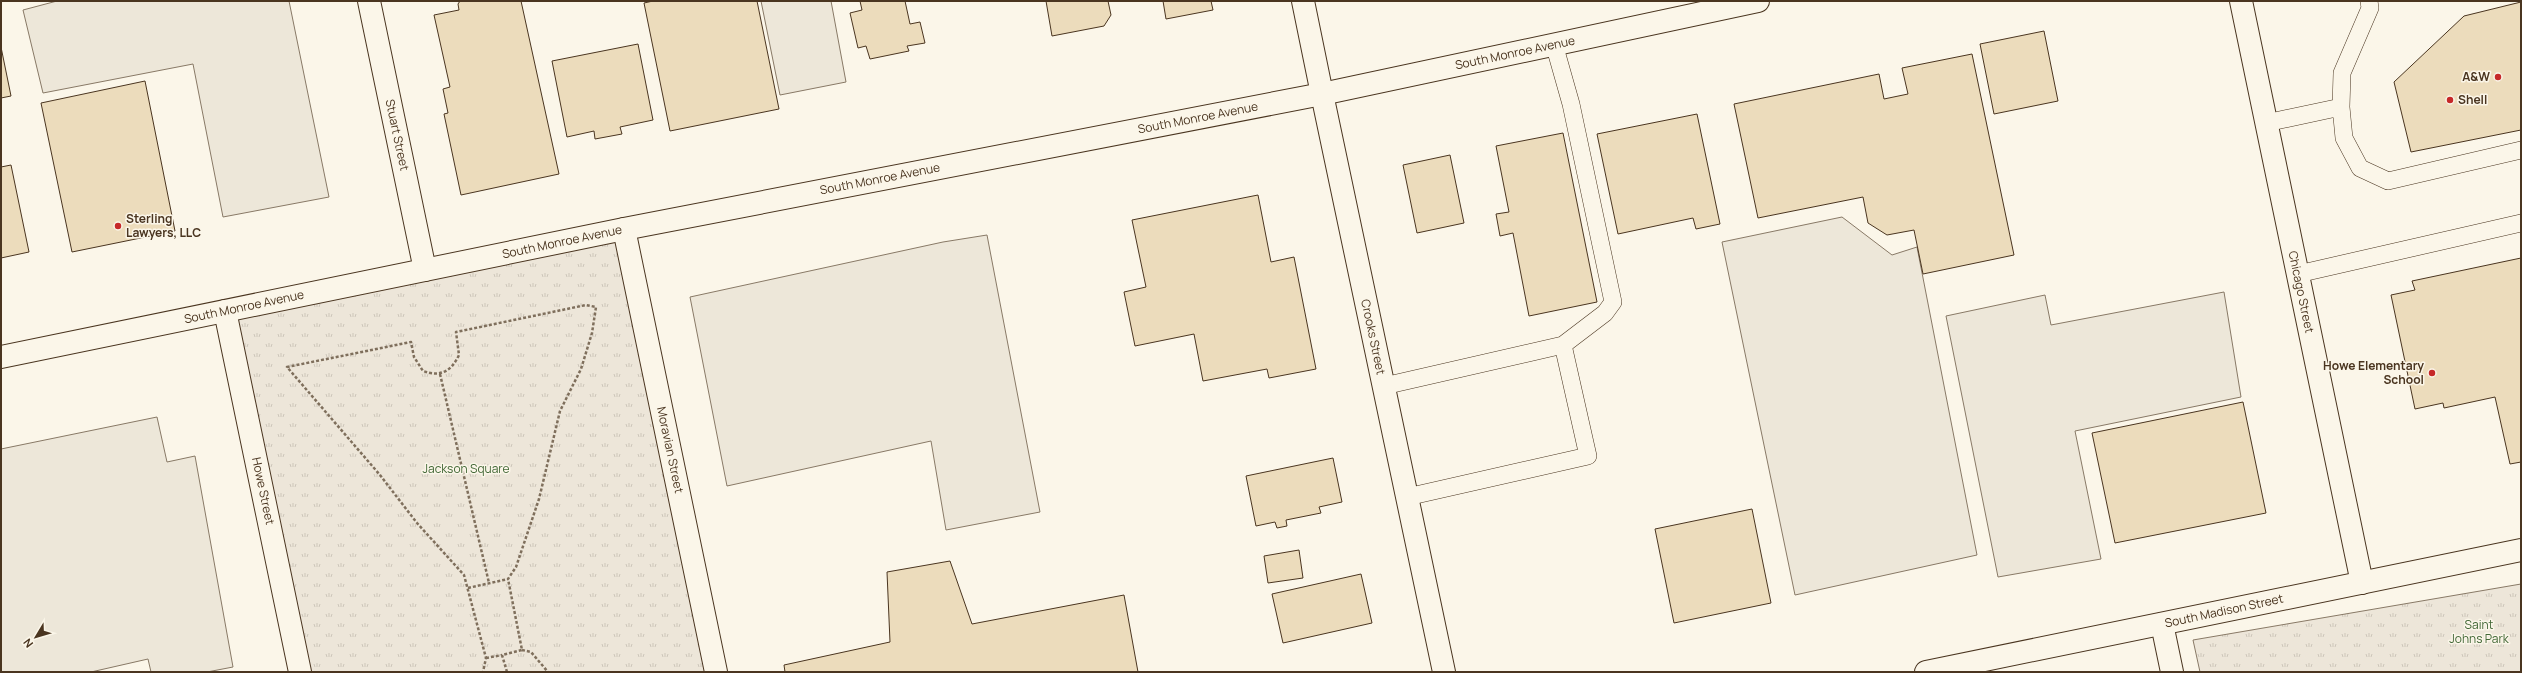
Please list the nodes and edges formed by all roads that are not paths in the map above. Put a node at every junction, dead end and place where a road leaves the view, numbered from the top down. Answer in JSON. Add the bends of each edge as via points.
{"nodes":[{"id":1,"x":369,"y":1,"type":"edge"},
{"id":2,"x":1303,"y":1,"type":"edge"},
{"id":3,"x":1758,"y":1,"type":"edge"},
{"id":4,"x":2241,"y":1,"type":"edge"},
{"id":5,"x":2369,"y":1,"type":"edge"},
{"id":6,"x":1554,"y":44,"type":"junction"},
{"id":7,"x":1322,"y":94,"type":"junction"},
{"id":8,"x":2341,"y":108,"type":"junction"},
{"id":9,"x":2266,"y":123,"type":"junction"},
{"id":10,"x":2521,"y":150,"type":"edge"},
{"id":11,"x":2521,"y":223,"type":"edge"},
{"id":12,"x":624,"y":229,"type":"junction"},
{"id":13,"x":425,"y":270,"type":"junction"},
{"id":14,"x":2298,"y":274,"type":"junction"},
{"id":15,"x":225,"y":311,"type":"junction"},
{"id":16,"x":1563,"y":345,"type":"junction"},
{"id":17,"x":1,"y":357,"type":"edge"},
{"id":18,"x":1384,"y":386,"type":"junction"},
{"id":19,"x":1407,"y":496,"type":"junction"},
{"id":20,"x":2521,"y":550,"type":"edge"},
{"id":21,"x":2362,"y":583,"type":"junction"},
{"id":22,"x":2162,"y":624,"type":"junction"},
{"id":23,"x":300,"y":672,"type":"edge"},
{"id":24,"x":716,"y":672,"type":"edge"},
{"id":25,"x":1444,"y":672,"type":"edge"},
{"id":26,"x":1926,"y":672,"type":"edge"},
{"id":27,"x":2172,"y":672,"type":"edge"}],
"edges":[{"from":1,"to":13,"type":"street","name":"Stuart Street"},
{"from":2,"to":7,"type":"street","name":"Crooks Street"},
{"from":3,"to":6,"type":"street","name":"South Monroe Avenue"},
{"from":4,"to":9,"type":"street","name":"Chicago Street"},
{"from":5,"to":8,"type":"lane","via":[[2370,8],[2342,73]]},
{"from":6,"to":7,"type":"street","name":"South Monroe Avenue"},
{"from":6,"to":16,"type":"lane","via":[[1571,104],[1613,302],[1605,313]]},
{"from":7,"to":12,"type":"street","name":"South Monroe Avenue"},
{"from":7,"to":18,"type":"street","name":"Crooks Street"},
{"from":8,"to":9,"type":"lane"},
{"from":8,"to":10,"type":"lane","via":[[2344,138],[2360,168],[2388,182]]},
{"from":9,"to":14,"type":"street","name":"Chicago Street"},
{"from":11,"to":14,"type":"lane"},
{"from":12,"to":13,"type":"street","name":"South Monroe Avenue"},
{"from":12,"to":24,"type":"street","name":"Moravian Street"},
{"from":13,"to":15,"type":"street","name":"South Monroe Avenue"},
{"from":14,"to":21,"type":"street","name":"Chicago Street"},
{"from":15,"to":17,"type":"street","name":"South Monroe Avenue"},
{"from":15,"to":23,"type":"street","name":"Howe Street"},
{"from":16,"to":18,"type":"lane"},
{"from":16,"to":19,"type":"lane","via":[[1588,456]]},
{"from":18,"to":19,"type":"street","name":"Crooks Street"},
{"from":19,"to":25,"type":"street","name":"Crooks Street"},
{"from":20,"to":21,"type":"street","name":"South Madison Street"},
{"from":21,"to":22,"type":"street","name":"South Madison Street"},
{"from":22,"to":26,"type":"street","name":"South Madison Street"},
{"from":22,"to":27,"type":"street"}]}
